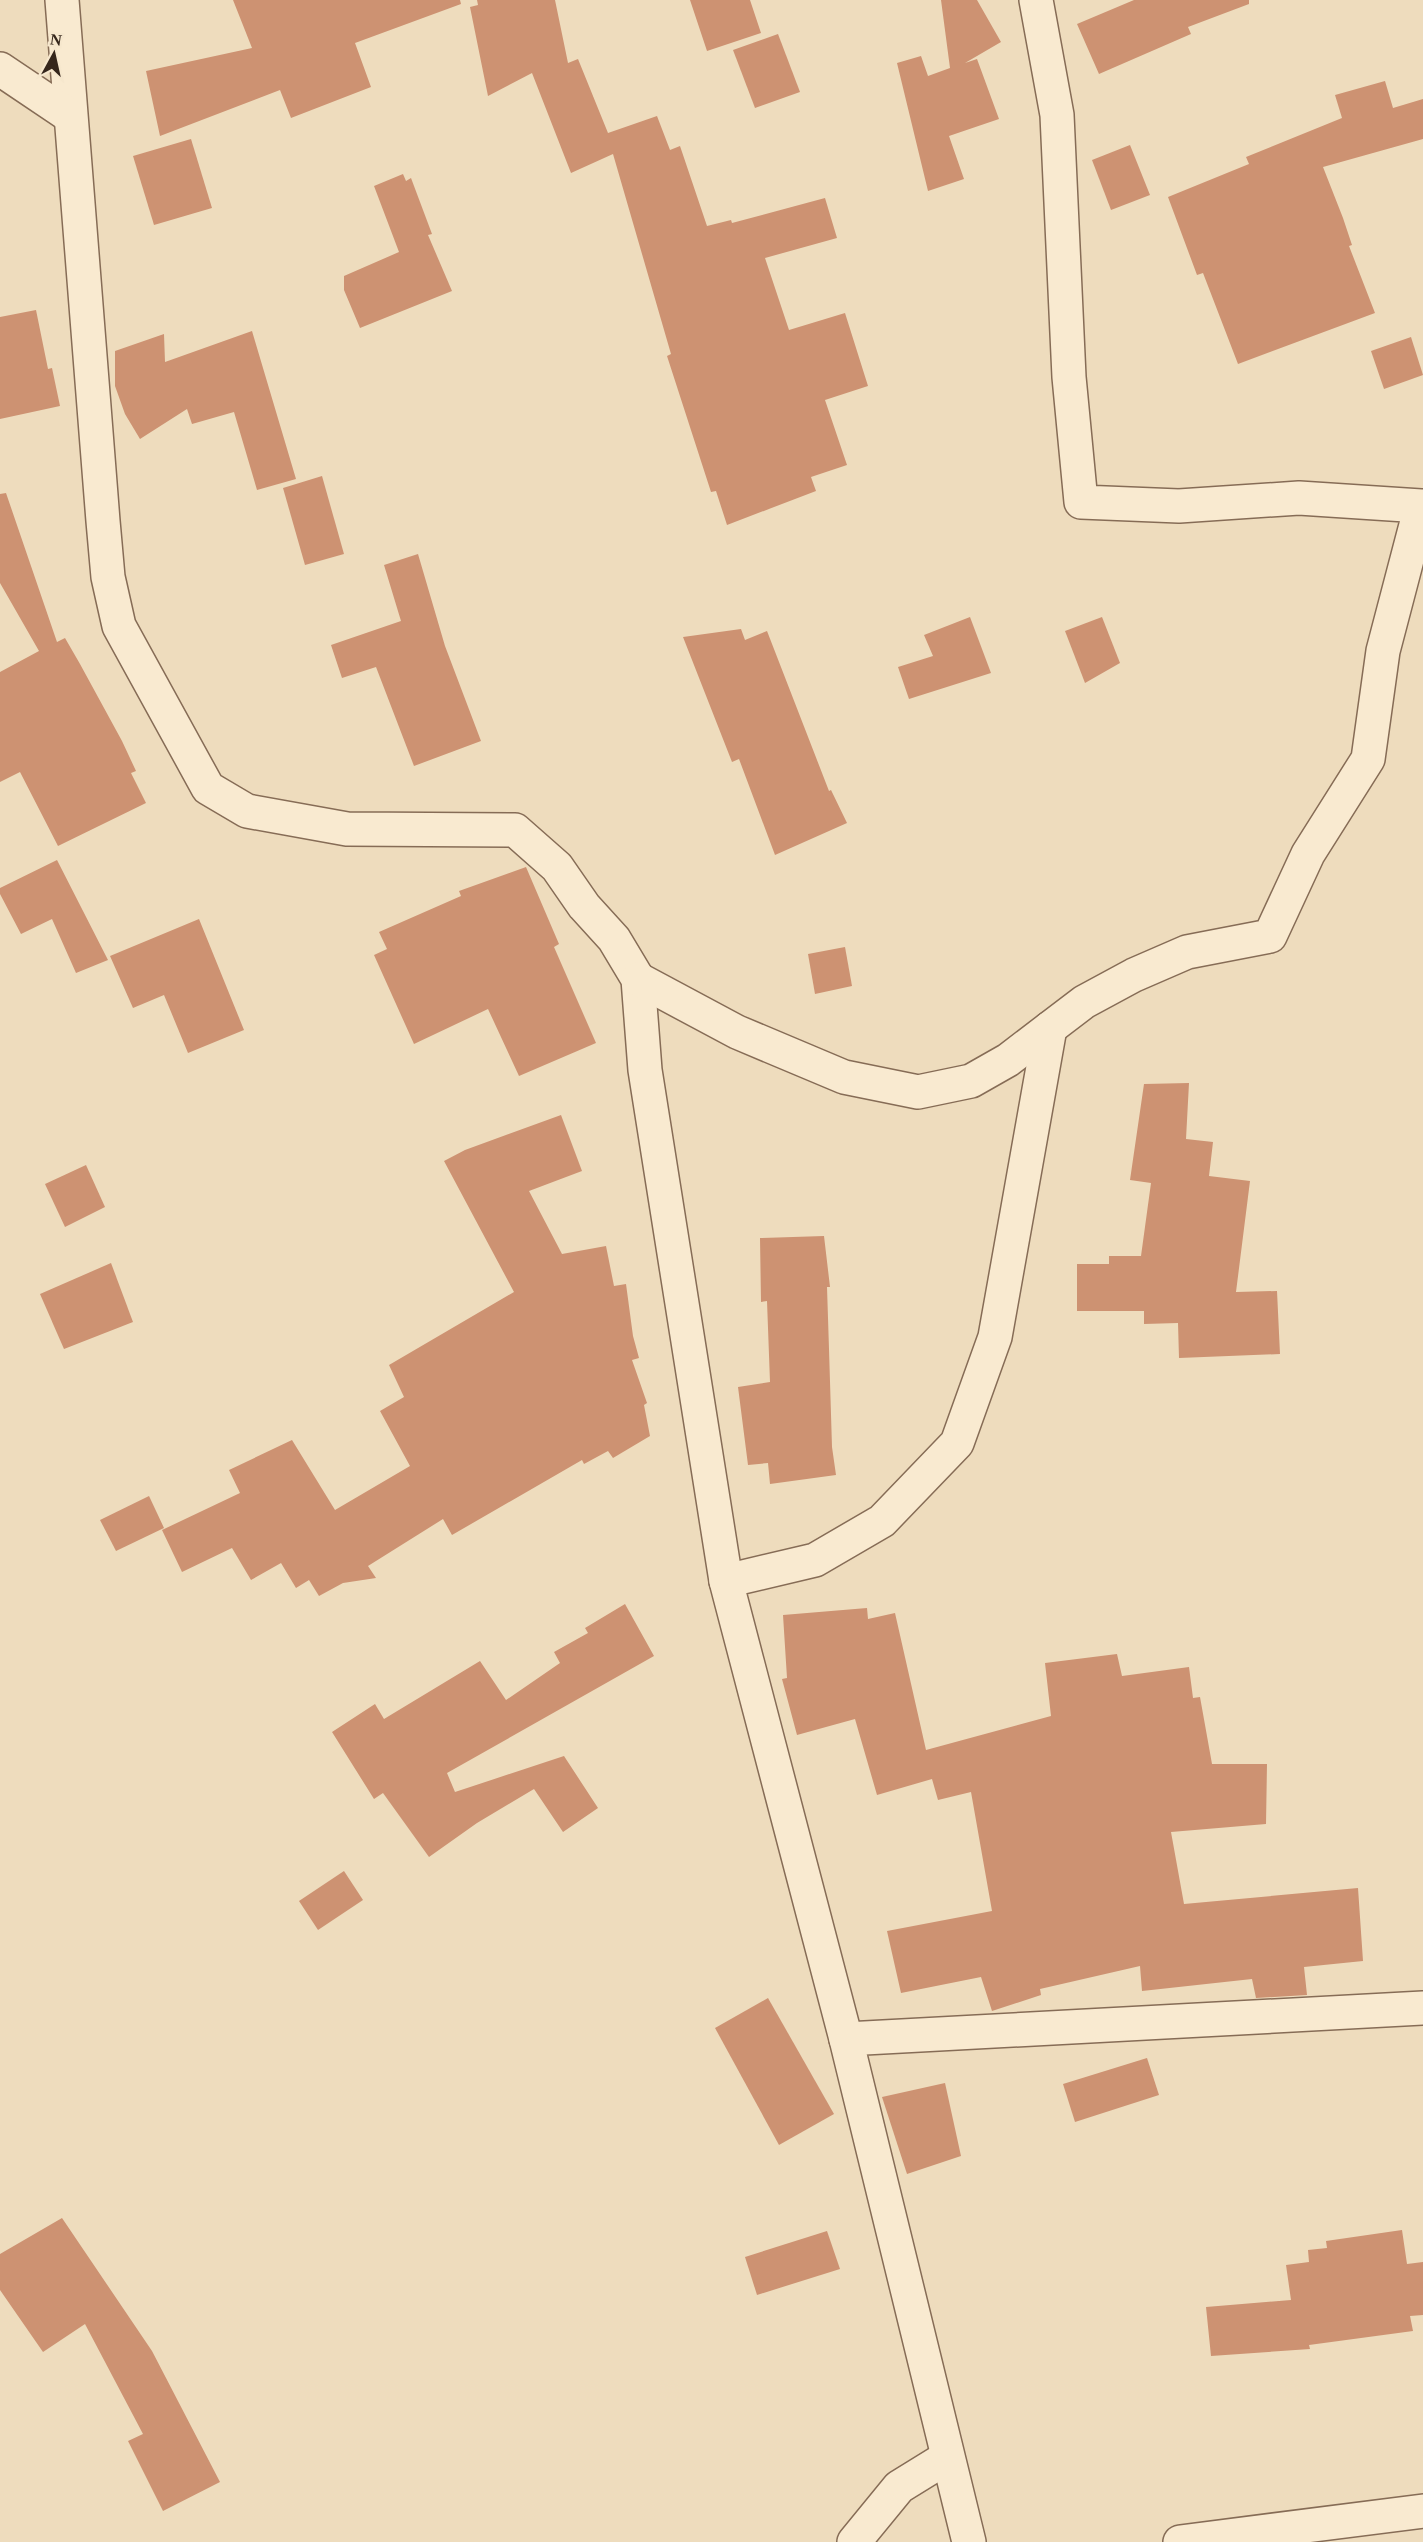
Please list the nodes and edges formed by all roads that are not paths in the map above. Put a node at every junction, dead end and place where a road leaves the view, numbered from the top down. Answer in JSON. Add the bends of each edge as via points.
{"nodes":[{"id":1,"x":62,"y":0,"type":"edge"},
{"id":2,"x":1036,"y":0,"type":"edge"},
{"id":3,"x":0,"y":69,"type":"edge"},
{"id":4,"x":70,"y":116,"type":"junction"},
{"id":5,"x":638,"y":979,"type":"junction"},
{"id":6,"x":1050,"y":1028,"type":"junction"},
{"id":7,"x":726,"y":1581,"type":"junction"},
{"id":8,"x":1423,"y":2008,"type":"edge"},
{"id":9,"x":846,"y":2039,"type":"junction"},
{"id":10,"x":946,"y":2458,"type":"junction"},
{"id":11,"x":1423,"y":2511,"type":"edge"},
{"id":12,"x":854,"y":2542,"type":"edge"},
{"id":13,"x":969,"y":2542,"type":"edge"},
{"id":14,"x":1180,"y":2542,"type":"edge"}],
"edges":[{"from":1,"to":4,"type":"street"},
{"from":2,"to":6,"type":"street","via":[[1057,115],[1069,377],[1081,502],[1179,506],[1299,498],[1421,506],[1383,651],[1368,759],[1308,854],[1270,936],[1187,952],[1084,1002]]},
{"from":3,"to":4,"type":"street"},
{"from":4,"to":5,"type":"street","via":[[113,603],[119,626],[208,788],[247,811],[336,828],[515,830],[557,867],[614,939]]},
{"from":5,"to":6,"type":"street","via":[[737,1032],[844,1077],[918,1092],[971,1081],[1008,1060]]},
{"from":5,"to":7,"type":"street","via":[[645,1070]]},
{"from":6,"to":7,"type":"street","via":[[995,1337],[957,1443],[882,1521],[815,1560]]},
{"from":7,"to":9,"type":"street"},
{"from":8,"to":9,"type":"street"},
{"from":9,"to":10,"type":"street"},
{"from":10,"to":12,"type":"street","via":[[899,2487]]},
{"from":10,"to":13,"type":"street"},
{"from":11,"to":14,"type":"street"}]}
